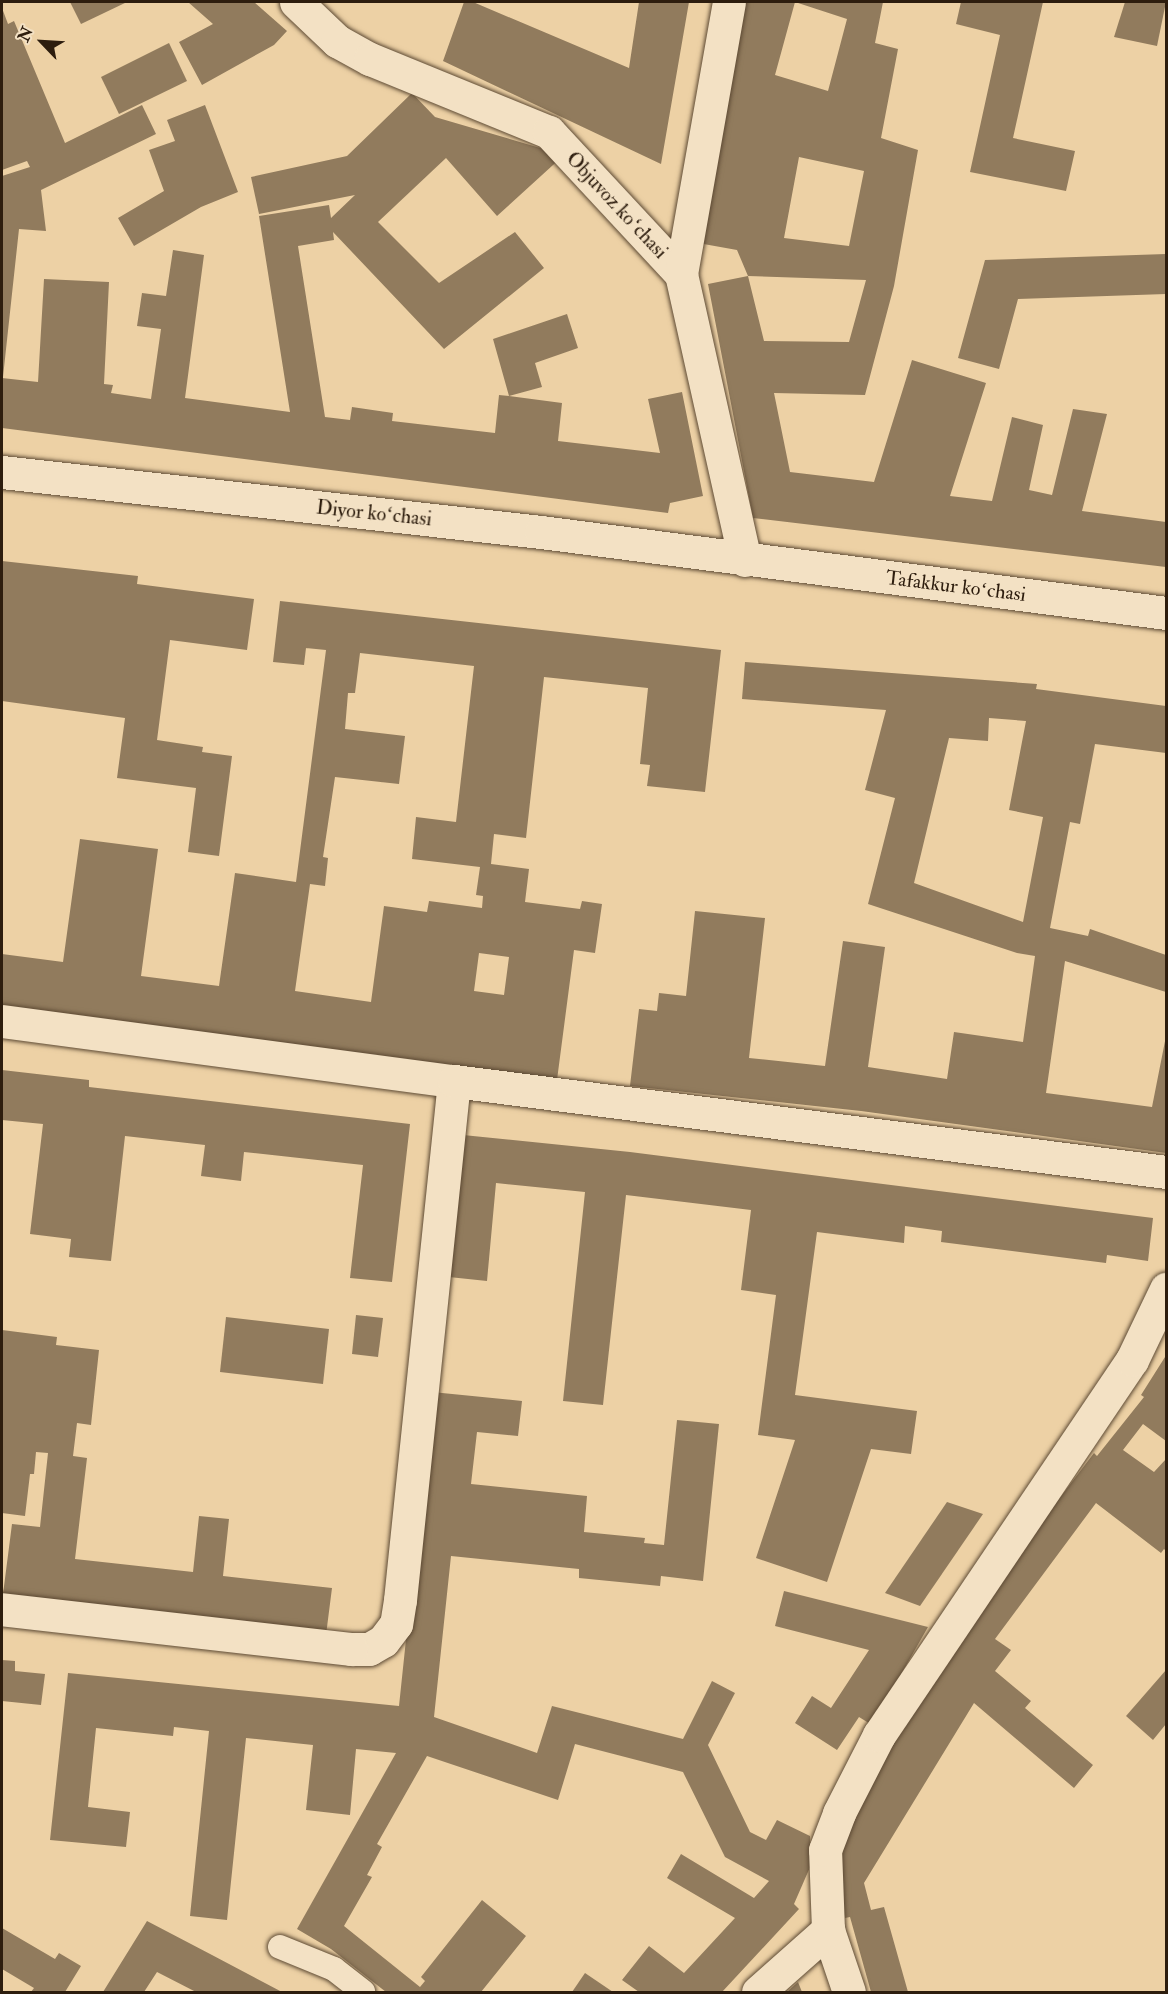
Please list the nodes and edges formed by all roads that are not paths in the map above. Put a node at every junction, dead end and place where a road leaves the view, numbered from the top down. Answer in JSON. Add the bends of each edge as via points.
{"nodes":[{"id":1,"x":296,"y":2,"type":"edge"},
{"id":2,"x":729,"y":2,"type":"edge"},
{"id":3,"x":681,"y":274,"type":"junction"},
{"id":4,"x":2,"y":472,"type":"edge"},
{"id":5,"x":746,"y":560,"type":"junction"},
{"id":6,"x":1167,"y":613,"type":"edge"},
{"id":7,"x":2,"y":1021,"type":"edge"},
{"id":8,"x":454,"y":1081,"type":"junction"},
{"id":9,"x":1167,"y":1172,"type":"edge"},
{"id":10,"x":1167,"y":1289,"type":"edge"},
{"id":11,"x":2,"y":1609,"type":"edge"},
{"id":12,"x":828,"y":1930,"type":"junction"},
{"id":13,"x":280,"y":1947,"type":"dead end"},
{"id":14,"x":363,"y":1992,"type":"edge"},
{"id":15,"x":758,"y":1992,"type":"edge"},
{"id":16,"x":849,"y":1992,"type":"edge"}],
"edges":[{"from":1,"to":3,"type":"street","name":"Objuvoz koʻchasi","via":[[337,41],[370,59],[549,132]]},
{"from":2,"to":3,"type":"street"},
{"from":3,"to":5,"type":"street","name":"Objuvoz koʻchasi"},
{"from":4,"to":5,"type":"street","name":"Diyor koʻchasi","via":[[541,532]]},
{"from":5,"to":6,"type":"street","name":"Tafakkur koʻchasi"},
{"from":7,"to":8,"type":"street"},
{"from":8,"to":9,"type":"street"},
{"from":8,"to":11,"type":"street","via":[[400,1600],[396,1624],[383,1641],[369,1649],[351,1648]]},
{"from":10,"to":12,"type":"street","via":[[1132,1359],[879,1735],[839,1813],[825,1850]]},
{"from":12,"to":15,"type":"street"},
{"from":12,"to":16,"type":"street"},
{"from":13,"to":14,"type":"lane","via":[[334,1969]]}]}
